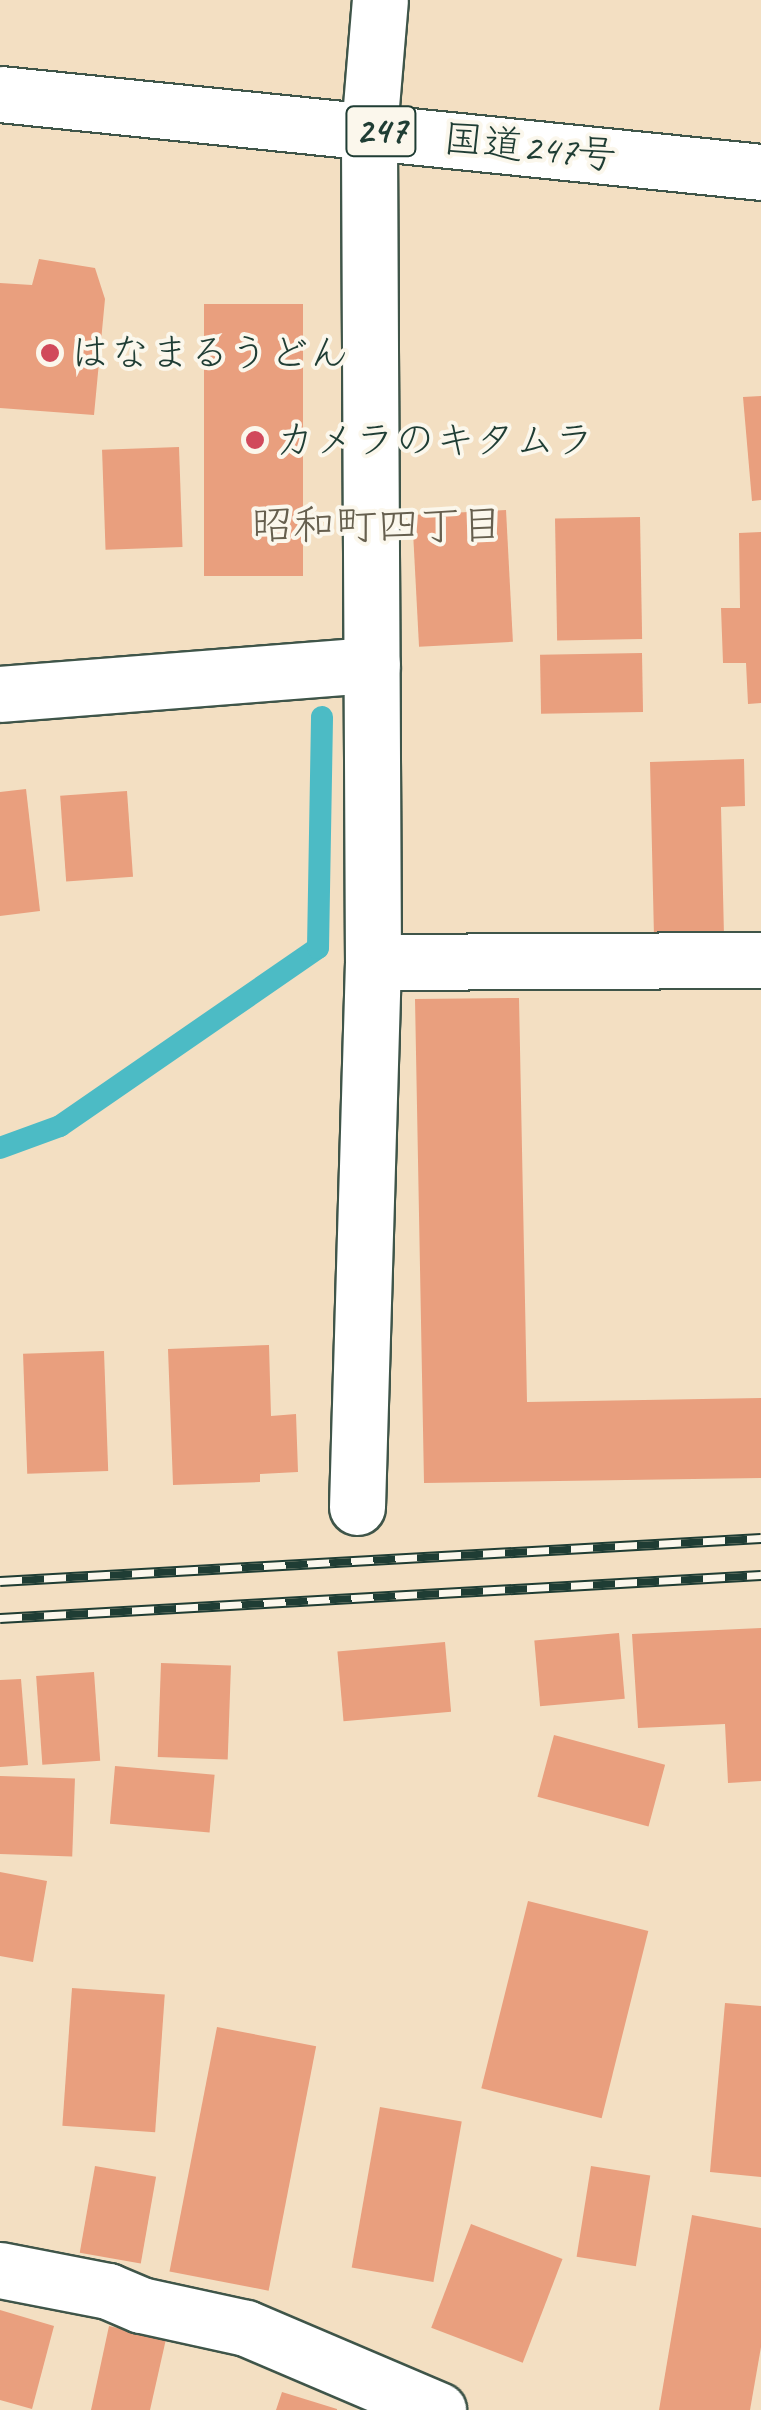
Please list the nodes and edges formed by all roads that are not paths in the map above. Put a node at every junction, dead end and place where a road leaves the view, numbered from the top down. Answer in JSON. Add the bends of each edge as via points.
{"nodes":[{"id":1,"x":380,"y":0,"type":"edge"},
{"id":2,"x":0,"y":94,"type":"edge"},
{"id":3,"x":369,"y":130,"type":"junction"},
{"id":4,"x":761,"y":172,"type":"edge"},
{"id":5,"x":372,"y":665,"type":"junction"},
{"id":6,"x":0,"y":694,"type":"edge"},
{"id":7,"x":761,"y":960,"type":"edge"},
{"id":8,"x":373,"y":962,"type":"junction"},
{"id":9,"x":357,"y":1507,"type":"dead end"},
{"id":10,"x":0,"y":2270,"type":"edge"},
{"id":11,"x":438,"y":2410,"type":"edge"}],
"edges":[{"from":1,"to":3,"type":"main road"},
{"from":2,"to":3,"type":"main road","name":"国道247号","number":"247"},
{"from":3,"to":4,"type":"main road","name":"国道247号","number":"247"},
{"from":3,"to":5,"type":"main road"},
{"from":5,"to":6,"type":"main road"},
{"from":5,"to":8,"type":"main road"},
{"from":7,"to":8,"type":"main road"},
{"from":8,"to":9,"type":"main road"},
{"from":10,"to":11,"type":"main road","via":[[246,2328]]}]}
